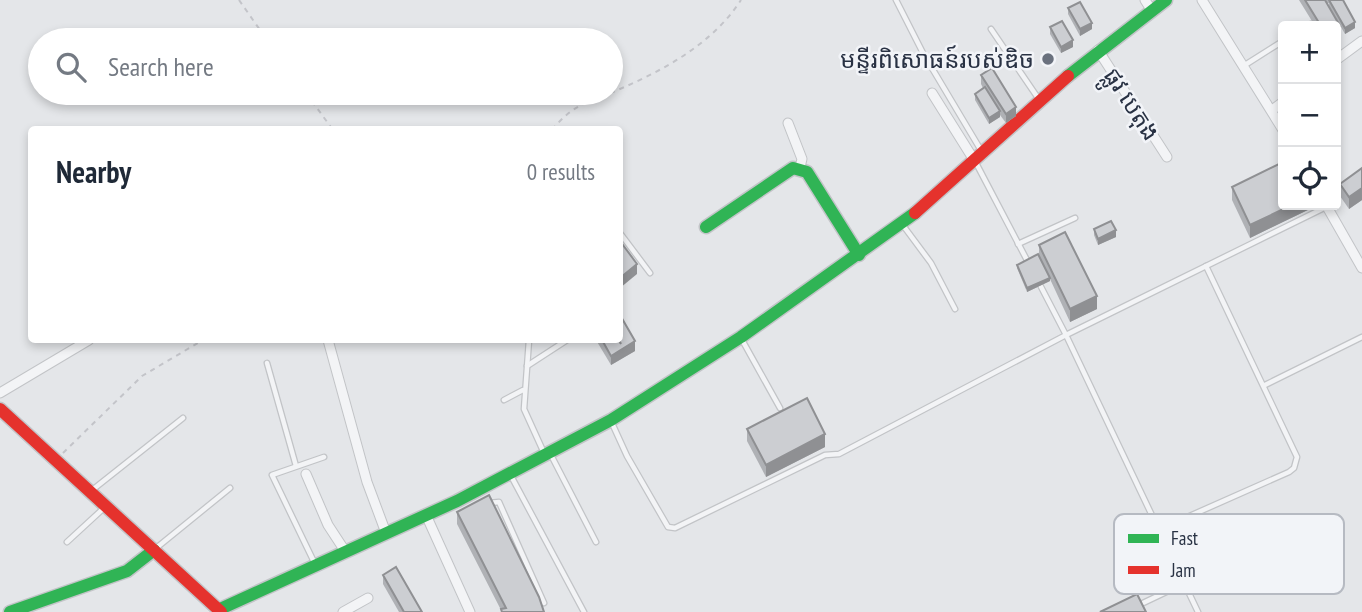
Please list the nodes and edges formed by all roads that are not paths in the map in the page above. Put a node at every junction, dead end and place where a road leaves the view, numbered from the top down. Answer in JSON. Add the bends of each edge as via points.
{"nodes":[{"id":1,"x":896,"y":0,"type":"edge"},
{"id":2,"x":1166,"y":0,"type":"edge"},
{"id":3,"x":1202,"y":0,"type":"edge"},
{"id":4,"x":1148,"y":5,"type":"edge"},
{"id":5,"x":991,"y":29,"type":"dead end"},
{"id":6,"x":1362,"y":41,"type":"edge"},
{"id":7,"x":1278,"y":44,"type":"edge"},
{"id":8,"x":1098,"y":50,"type":"junction"},
{"id":9,"x":1341,"y":56,"type":"edge"},
{"id":10,"x":1245,"y":65,"type":"junction"},
{"id":11,"x":932,"y":93,"type":"dead end"},
{"id":12,"x":1039,"y":99,"type":"junction"},
{"id":13,"x":1278,"y":106,"type":"edge"},
{"id":14,"x":1272,"y":110,"type":"junction"},
{"id":15,"x":1278,"y":121,"type":"edge"},
{"id":16,"x":788,"y":123,"type":"dead end"},
{"id":17,"x":978,"y":157,"type":"junction"},
{"id":18,"x":1167,"y":158,"type":"dead end"},
{"id":19,"x":800,"y":167,"type":"junction"},
{"id":20,"x":1318,"y":210,"type":"edge"},
{"id":21,"x":1328,"y":210,"type":"edge"},
{"id":22,"x":1075,"y":218,"type":"dead end"},
{"id":23,"x":901,"y":223,"type":"junction"},
{"id":24,"x":706,"y":227,"type":"dead end"},
{"id":25,"x":623,"y":237,"type":"edge"},
{"id":26,"x":1018,"y":244,"type":"junction"},
{"id":27,"x":859,"y":255,"type":"junction"},
{"id":28,"x":1206,"y":266,"type":"junction"},
{"id":29,"x":1030,"y":267,"type":"edge"},
{"id":30,"x":1362,"y":268,"type":"edge"},
{"id":31,"x":650,"y":273,"type":"dead end"},
{"id":32,"x":1036,"y":278,"type":"edge"},
{"id":33,"x":955,"y":309,"type":"dead end"},
{"id":34,"x":1066,"y":335,"type":"junction"},
{"id":35,"x":741,"y":337,"type":"junction"},
{"id":36,"x":1362,"y":337,"type":"edge"},
{"id":37,"x":84,"y":343,"type":"edge"},
{"id":38,"x":329,"y":343,"type":"edge"},
{"id":39,"x":529,"y":343,"type":"edge"},
{"id":40,"x":563,"y":343,"type":"edge"},
{"id":41,"x":267,"y":363,"type":"dead end"},
{"id":42,"x":527,"y":367,"type":"junction"},
{"id":43,"x":1265,"y":385,"type":"junction"},
{"id":44,"x":523,"y":390,"type":"junction"},
{"id":45,"x":0,"y":393,"type":"edge"},
{"id":46,"x":504,"y":400,"type":"dead end"},
{"id":47,"x":780,"y":408,"type":"dead end"},
{"id":48,"x":0,"y":409,"type":"edge"},
{"id":49,"x":183,"y":418,"type":"dead end"},
{"id":50,"x":611,"y":420,"type":"junction"},
{"id":51,"x":547,"y":452,"type":"junction"},
{"id":52,"x":324,"y":457,"type":"dead end"},
{"id":53,"x":296,"y":466,"type":"junction"},
{"id":54,"x":509,"y":473,"type":"junction"},
{"id":55,"x":306,"y":474,"type":"dead end"},
{"id":56,"x":230,"y":488,"type":"dead end"},
{"id":57,"x":89,"y":492,"type":"junction"},
{"id":58,"x":485,"y":504,"type":"edge"},
{"id":59,"x":105,"y":506,"type":"junction"},
{"id":60,"x":1150,"y":514,"type":"edge"},
{"id":61,"x":1193,"y":514,"type":"edge"},
{"id":62,"x":426,"y":515,"type":"junction"},
{"id":63,"x":386,"y":533,"type":"junction"},
{"id":64,"x":67,"y":542,"type":"dead end"},
{"id":65,"x":596,"y":542,"type":"dead end"},
{"id":66,"x":154,"y":550,"type":"junction"},
{"id":67,"x":345,"y":551,"type":"junction"},
{"id":68,"x":316,"y":565,"type":"junction"},
{"id":69,"x":1162,"y":594,"type":"edge"},
{"id":70,"x":1188,"y":594,"type":"edge"},
{"id":71,"x":368,"y":598,"type":"dead end"},
{"id":72,"x":544,"y":603,"type":"edge"},
{"id":73,"x":1143,"y":603,"type":"edge"},
{"id":74,"x":219,"y":611,"type":"edge"},
{"id":75,"x":10,"y":612,"type":"edge"},
{"id":76,"x":344,"y":612,"type":"edge"},
{"id":77,"x":470,"y":612,"type":"edge"},
{"id":78,"x":584,"y":612,"type":"edge"},
{"id":79,"x":1198,"y":612,"type":"edge"}],
"edges":[{"from":1,"to":17,"type":"lane"},
{"from":2,"to":4,"type":"street"},
{"from":3,"to":10,"type":"street"},
{"from":4,"to":8,"type":"street"},
{"from":5,"to":12,"type":"lane"},
{"from":6,"to":9,"type":"street"},
{"from":7,"to":10,"type":"lane"},
{"from":8,"to":12,"type":"street"},
{"from":8,"to":18,"type":"street","name":"ផ្លូវ បេតុង"},
{"from":10,"to":14,"type":"street"},
{"from":11,"to":17,"type":"street"},
{"from":12,"to":17,"type":"street"},
{"from":13,"to":14,"type":"street"},
{"from":14,"to":15,"type":"street"},
{"from":16,"to":19,"type":"street","via":[[801,154]]},
{"from":17,"to":23,"type":"street"},
{"from":17,"to":26,"type":"lane"},
{"from":19,"to":24,"type":"street","via":[[793,167]]},
{"from":19,"to":27,"type":"street"},
{"from":20,"to":28,"type":"lane"},
{"from":21,"to":30,"type":"street"},
{"from":22,"to":26,"type":"lane"},
{"from":23,"to":27,"type":"street"},
{"from":23,"to":33,"type":"lane","via":[[932,263]]},
{"from":25,"to":31,"type":"lane"},
{"from":26,"to":29,"type":"lane"},
{"from":27,"to":35,"type":"street"},
{"from":28,"to":34,"type":"lane"},
{"from":28,"to":43,"type":"lane"},
{"from":32,"to":34,"type":"lane"},
{"from":34,"to":50,"type":"lane","via":[[839,454],[825,454],[675,528],[668,527]]},
{"from":34,"to":60,"type":"lane"},
{"from":35,"to":47,"type":"lane"},
{"from":35,"to":50,"type":"street"},
{"from":36,"to":43,"type":"lane"},
{"from":37,"to":45,"type":"street"},
{"from":38,"to":63,"type":"street"},
{"from":39,"to":42,"type":"lane"},
{"from":40,"to":42,"type":"lane"},
{"from":41,"to":53,"type":"lane"},
{"from":42,"to":44,"type":"lane"},
{"from":43,"to":61,"type":"lane","via":[[1297,457],[1294,468]]},
{"from":44,"to":46,"type":"lane"},
{"from":44,"to":51,"type":"lane","via":[[524,410]]},
{"from":48,"to":57,"type":"street"},
{"from":49,"to":57,"type":"lane"},
{"from":50,"to":51,"type":"street"},
{"from":51,"to":54,"type":"street"},
{"from":51,"to":65,"type":"lane"},
{"from":52,"to":53,"type":"lane"},
{"from":53,"to":68,"type":"lane","via":[[272,475]]},
{"from":54,"to":62,"type":"street","via":[[460,506]]},
{"from":54,"to":78,"type":"lane"},
{"from":55,"to":67,"type":"street"},
{"from":56,"to":66,"type":"lane"},
{"from":57,"to":59,"type":"street"},
{"from":58,"to":72,"type":"lane","via":[[499,502]]},
{"from":59,"to":64,"type":"lane"},
{"from":59,"to":66,"type":"street"},
{"from":62,"to":63,"type":"street"},
{"from":62,"to":77,"type":"street"},
{"from":63,"to":67,"type":"street"},
{"from":66,"to":74,"type":"street"},
{"from":66,"to":75,"type":"street","via":[[127,571]]},
{"from":67,"to":68,"type":"street"},
{"from":68,"to":74,"type":"street"},
{"from":69,"to":73,"type":"lane"},
{"from":70,"to":79,"type":"lane"},
{"from":71,"to":76,"type":"street"}]}
